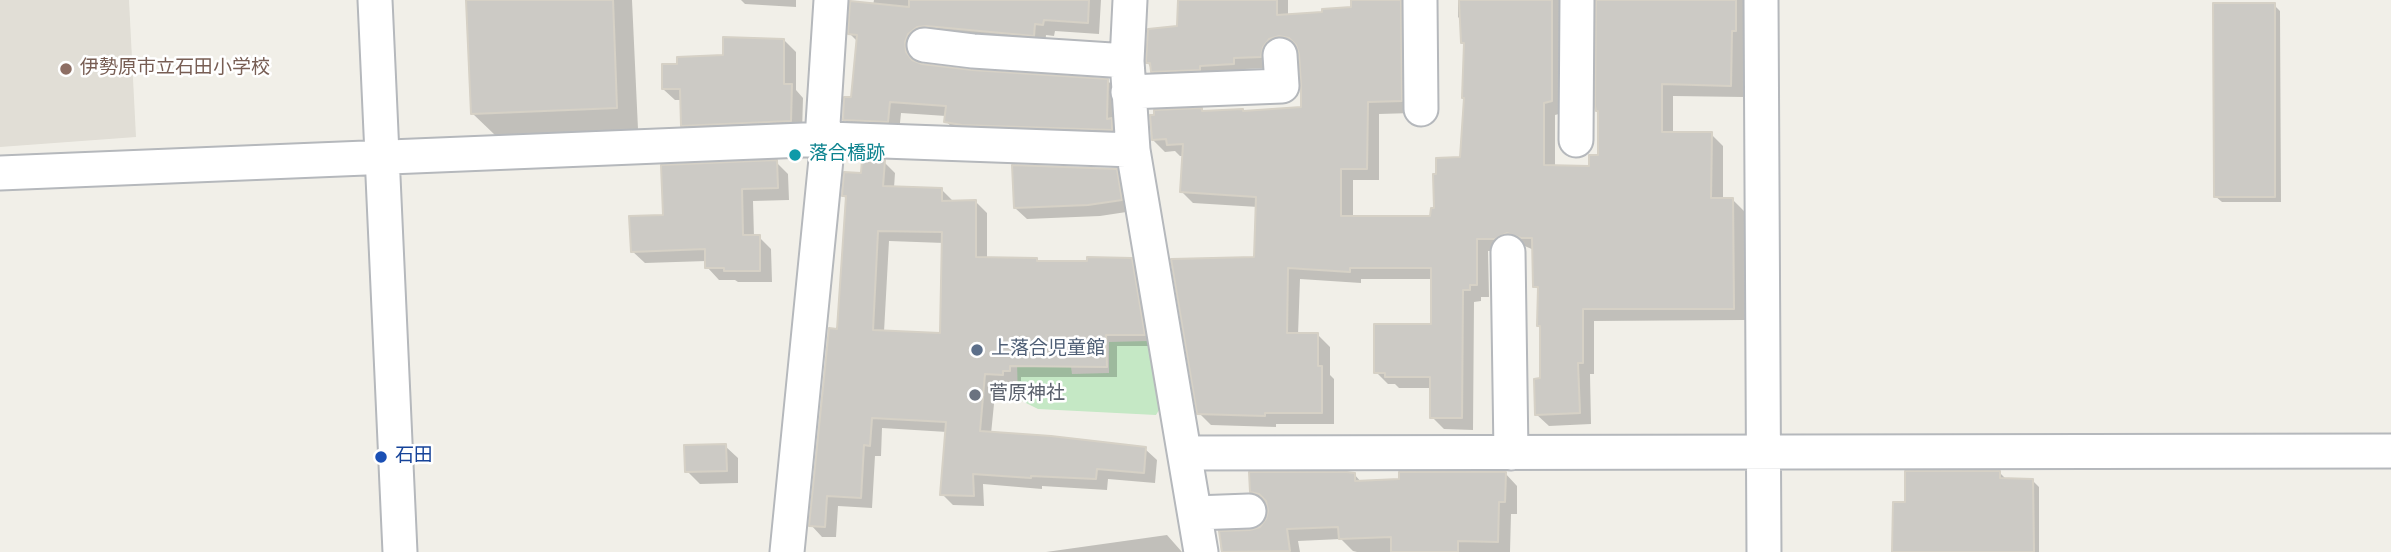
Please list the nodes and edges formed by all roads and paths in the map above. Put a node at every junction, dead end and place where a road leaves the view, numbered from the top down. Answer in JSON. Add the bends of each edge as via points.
{"nodes":[{"id":1,"x":375,"y":0,"type":"edge"},
{"id":2,"x":831,"y":0,"type":"edge"},
{"id":3,"x":1130,"y":0,"type":"edge"},
{"id":4,"x":1420,"y":0,"type":"edge"},
{"id":5,"x":1441,"y":0,"type":"edge"},
{"id":6,"x":1577,"y":0,"type":"edge"},
{"id":7,"x":1761,"y":0,"type":"edge"},
{"id":8,"x":924,"y":45,"type":"dead end"},
{"id":9,"x":1127,"y":76,"type":"junction"},
{"id":10,"x":1282,"y":82,"type":"dead end"},
{"id":11,"x":1569,"y":122,"type":"dead end"},
{"id":12,"x":828,"y":139,"type":"junction"},
{"id":13,"x":1133,"y":150,"type":"junction"},
{"id":14,"x":382,"y":158,"type":"junction"},
{"id":15,"x":0,"y":173,"type":"edge"},
{"id":16,"x":1508,"y":252,"type":"dead end"},
{"id":17,"x":2391,"y":451,"type":"edge"},
{"id":18,"x":1764,"y":452,"type":"junction"},
{"id":19,"x":1185,"y":453,"type":"junction"},
{"id":20,"x":1511,"y":453,"type":"junction"},
{"id":21,"x":1249,"y":511,"type":"dead end"},
{"id":22,"x":1195,"y":513,"type":"junction"},
{"id":23,"x":400,"y":552,"type":"edge"},
{"id":24,"x":788,"y":552,"type":"edge"},
{"id":25,"x":1201,"y":552,"type":"edge"},
{"id":26,"x":1764,"y":552,"type":"edge"}],
"edges":[{"from":1,"to":14,"type":"street"},
{"from":2,"to":12,"type":"street","via":[[823,124]]},
{"from":3,"to":9,"type":"street"},
{"from":4,"to":5,"type":"street","via":[[1430,108]]},
{"from":6,"to":11,"type":"street"},
{"from":7,"to":18,"type":"street"},
{"from":8,"to":9,"type":"street"},
{"from":9,"to":10,"type":"street"},
{"from":9,"to":13,"type":"street"},
{"from":12,"to":13,"type":"street"},
{"from":12,"to":14,"type":"street"},
{"from":12,"to":24,"type":"street"},
{"from":13,"to":19,"type":"street"},
{"from":14,"to":15,"type":"street"},
{"from":14,"to":23,"type":"street"},
{"from":16,"to":20,"type":"street","via":[[1521,299]]},
{"from":17,"to":18,"type":"street"},
{"from":18,"to":20,"type":"street"},
{"from":18,"to":26,"type":"street"},
{"from":19,"to":20,"type":"street"},
{"from":19,"to":22,"type":"street"},
{"from":21,"to":22,"type":"street"},
{"from":22,"to":25,"type":"street"}]}
